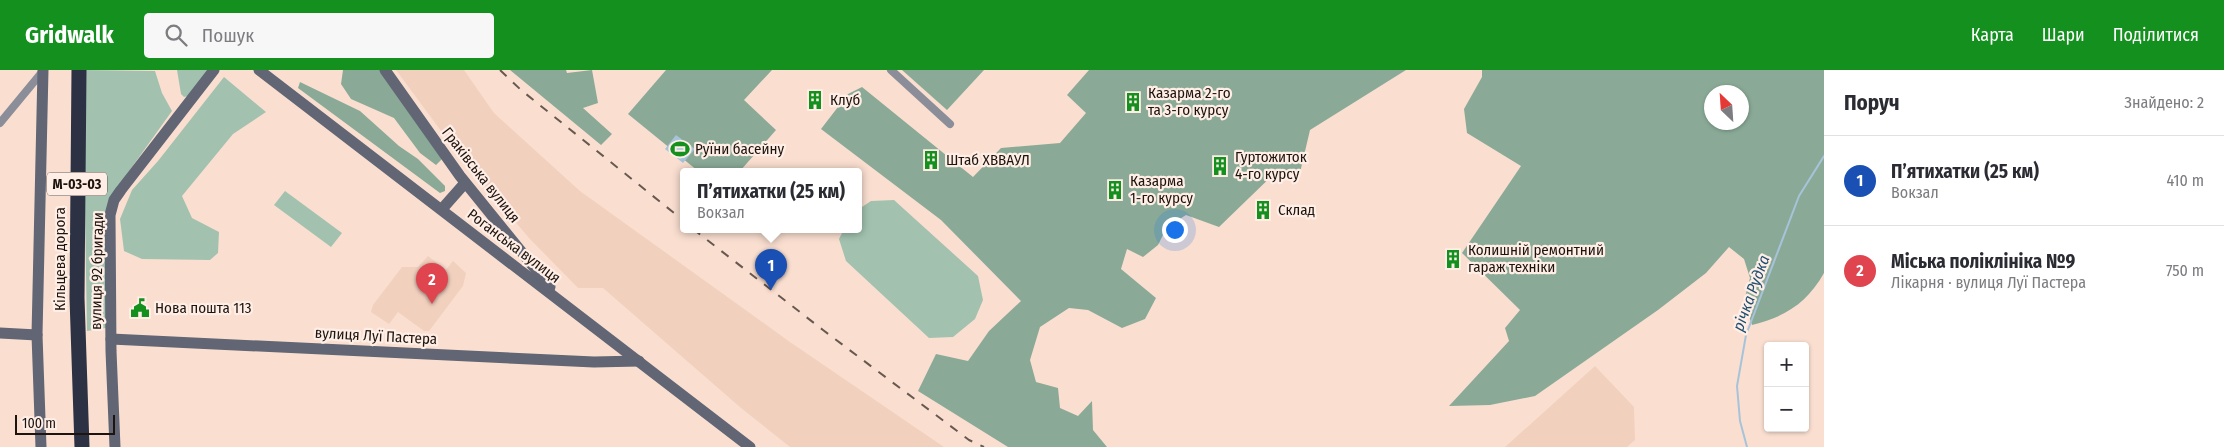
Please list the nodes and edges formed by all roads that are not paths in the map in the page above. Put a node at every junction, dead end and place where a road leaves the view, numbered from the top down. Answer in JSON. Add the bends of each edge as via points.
{"nodes":[{"id":1,"x":43,"y":70,"type":"edge"},
{"id":2,"x":79,"y":70,"type":"edge"},
{"id":3,"x":214,"y":70,"type":"edge"},
{"id":4,"x":259,"y":70,"type":"edge"},
{"id":5,"x":386,"y":70,"type":"edge"},
{"id":6,"x":891,"y":70,"type":"edge"},
{"id":7,"x":0,"y":123,"type":"edge"},
{"id":8,"x":950,"y":124,"type":"dead end"},
{"id":9,"x":465,"y":183,"type":"junction"},
{"id":10,"x":442,"y":209,"type":"junction"},
{"id":11,"x":557,"y":296,"type":"junction"},
{"id":12,"x":0,"y":333,"type":"edge"},
{"id":13,"x":37,"y":335,"type":"junction"},
{"id":14,"x":111,"y":339,"type":"junction"},
{"id":15,"x":639,"y":361,"type":"junction"},
{"id":16,"x":742,"y":445,"type":"edge"},
{"id":17,"x":41,"y":447,"type":"edge"},
{"id":18,"x":82,"y":447,"type":"edge"},
{"id":19,"x":115,"y":447,"type":"edge"}],
"edges":[{"from":1,"to":7,"type":"street"},
{"from":1,"to":13,"type":"street"},
{"from":2,"to":18,"type":"highway","name":"Кільцева дорога","number":"М-03-03","via":[[76,298]]},
{"from":3,"to":14,"type":"street","name":"вулиця 92 бригади","via":[[114,200],[109,233]]},
{"from":4,"to":10,"type":"street","name":"Роганська вулиця"},
{"from":5,"to":9,"type":"street","name":"Граківська вулиця"},
{"from":6,"to":8,"type":"street"},
{"from":9,"to":10,"type":"street"},
{"from":9,"to":11,"type":"street","name":"Граківська вулиця"},
{"from":10,"to":11,"type":"street","name":"Роганська вулиця"},
{"from":11,"to":15,"type":"street","name":"Роганська вулиця"},
{"from":12,"to":13,"type":"street"},
{"from":13,"to":17,"type":"street"},
{"from":14,"to":15,"type":"street","name":"вулиця Луї Пастера","via":[[594,362]]},
{"from":14,"to":19,"type":"street","name":"вулиця 92 бригади"},
{"from":15,"to":16,"type":"street","name":"Роганська вулиця"}]}
